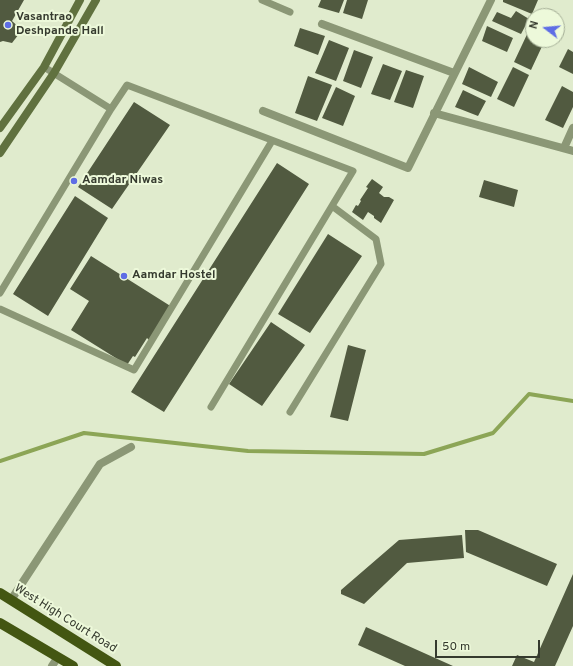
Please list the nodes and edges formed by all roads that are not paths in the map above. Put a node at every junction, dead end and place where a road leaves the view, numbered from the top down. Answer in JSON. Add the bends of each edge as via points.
{"nodes":[{"id":1,"x":81,"y":0,"type":"edge"},
{"id":2,"x":262,"y":0,"type":"edge"},
{"id":3,"x":490,"y":0,"type":"edge"},
{"id":4,"x":94,"y":3,"type":"edge"},
{"id":5,"x":290,"y":12,"type":"dead end"},
{"id":6,"x":322,"y":24,"type":"dead end"},
{"id":7,"x":44,"y":67,"type":"junction"},
{"id":8,"x":54,"y":73,"type":"junction"},
{"id":9,"x":454,"y":73,"type":"junction"},
{"id":10,"x":111,"y":109,"type":"junction"},
{"id":11,"x":263,"y":111,"type":"dead end"},
{"id":12,"x":434,"y":113,"type":"junction"},
{"id":13,"x":0,"y":128,"type":"edge"},
{"id":14,"x":573,"y":128,"type":"edge"},
{"id":15,"x":272,"y":141,"type":"junction"},
{"id":16,"x":564,"y":148,"type":"junction"},
{"id":17,"x":573,"y":150,"type":"edge"},
{"id":18,"x":0,"y":153,"type":"edge"},
{"id":19,"x":332,"y":206,"type":"junction"},
{"id":20,"x":0,"y":293,"type":"edge"},
{"id":21,"x":0,"y":309,"type":"edge"},
{"id":22,"x":211,"y":407,"type":"dead end"},
{"id":23,"x":290,"y":412,"type":"dead end"},
{"id":24,"x":131,"y":447,"type":"dead end"},
{"id":25,"x":0,"y":593,"type":"edge"},
{"id":26,"x":11,"y":600,"type":"junction"},
{"id":27,"x":0,"y":623,"type":"edge"},
{"id":28,"x":58,"y":657,"type":"junction"},
{"id":29,"x":52,"y":666,"type":"edge"},
{"id":30,"x":73,"y":666,"type":"edge"},
{"id":31,"x":116,"y":666,"type":"edge"}],
"edges":[{"from":1,"to":4,"type":"main road"},
{"from":1,"to":7,"type":"main road"},
{"from":2,"to":5,"type":"lane"},
{"from":3,"to":9,"type":"street"},
{"from":4,"to":8,"type":"main road"},
{"from":6,"to":9,"type":"street"},
{"from":7,"to":8,"type":"lane"},
{"from":7,"to":13,"type":"main road"},
{"from":8,"to":10,"type":"lane"},
{"from":8,"to":18,"type":"main road"},
{"from":9,"to":12,"type":"street"},
{"from":10,"to":15,"type":"lane","via":[[127,85]]},
{"from":10,"to":20,"type":"lane"},
{"from":11,"to":12,"type":"street","via":[[408,168]]},
{"from":12,"to":16,"type":"street"},
{"from":14,"to":16,"type":"street"},
{"from":15,"to":19,"type":"lane","via":[[353,171]]},
{"from":15,"to":21,"type":"lane","via":[[134,370]]},
{"from":16,"to":17,"type":"street"},
{"from":19,"to":22,"type":"lane"},
{"from":19,"to":23,"type":"lane","via":[[376,239],[381,264]]},
{"from":24,"to":26,"type":"street","via":[[100,464]]},
{"from":25,"to":26,"type":"main road","name":"West High Court Road"},
{"from":26,"to":31,"type":"main road","name":"West High Court Road"},
{"from":27,"to":28,"type":"main road"},
{"from":28,"to":29,"type":"street"},
{"from":28,"to":30,"type":"main road"}]}
